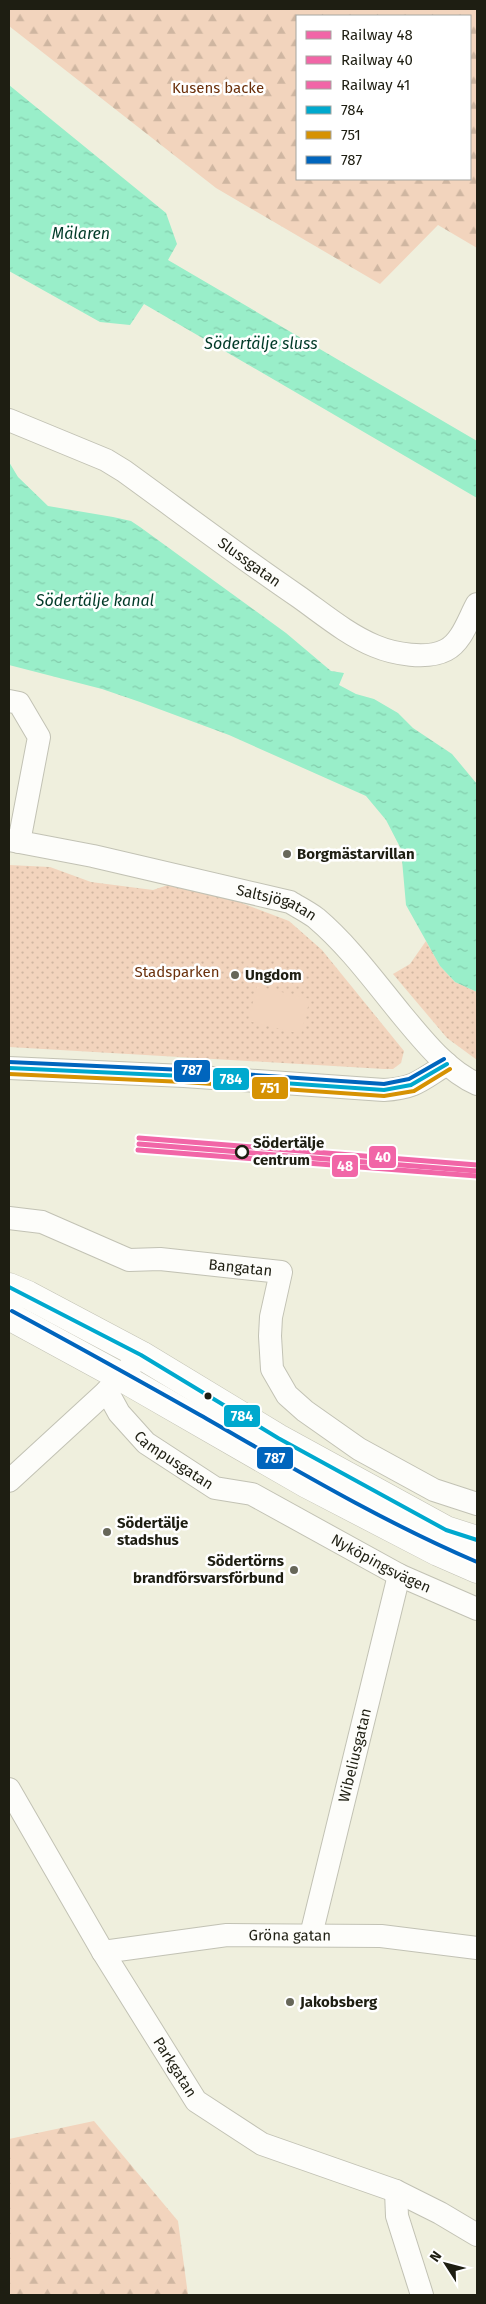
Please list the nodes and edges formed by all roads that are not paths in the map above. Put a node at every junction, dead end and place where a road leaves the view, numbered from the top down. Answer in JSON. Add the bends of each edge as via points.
{"nodes":[{"id":1,"x":9,"y":420,"type":"edge"},
{"id":2,"x":477,"y":604,"type":"edge"},
{"id":3,"x":9,"y":701,"type":"edge"},
{"id":4,"x":14,"y":841,"type":"edge"},
{"id":5,"x":447,"y":1064,"type":"junction"},
{"id":6,"x":9,"y":1068,"type":"edge"},
{"id":7,"x":477,"y":1084,"type":"edge"},
{"id":8,"x":9,"y":1218,"type":"edge"},
{"id":9,"x":9,"y":1287,"type":"edge"},
{"id":10,"x":9,"y":1316,"type":"edge"},
{"id":11,"x":141,"y":1356,"type":"junction"},
{"id":12,"x":114,"y":1384,"type":"junction"},
{"id":13,"x":9,"y":1481,"type":"edge"},
{"id":14,"x":477,"y":1504,"type":"edge"},
{"id":15,"x":288,"y":1514,"type":"joint"},
{"id":16,"x":477,"y":1540,"type":"edge"},
{"id":17,"x":477,"y":1569,"type":"edge"},
{"id":18,"x":399,"y":1575,"type":"junction"},
{"id":19,"x":477,"y":1609,"type":"edge"},
{"id":20,"x":9,"y":1789,"type":"edge"},
{"id":21,"x":311,"y":1935,"type":"junction"},
{"id":22,"x":477,"y":1948,"type":"edge"},
{"id":23,"x":102,"y":1952,"type":"junction"},
{"id":24,"x":396,"y":2191,"type":"junction"},
{"id":25,"x":477,"y":2235,"type":"edge"},
{"id":26,"x":422,"y":2295,"type":"edge"}],
"edges":[{"from":1,"to":2,"type":"street","name":"Slussgatan","via":[[106,460],[124,471],[273,580],[356,637],[376,647],[397,653],[424,654],[446,650],[456,642]]},
{"from":3,"to":4,"type":"street","via":[[19,703],[40,737]]},
{"from":4,"to":5,"type":"street","name":"Saltsjögatan","via":[[94,856],[290,902],[315,917],[336,938]]},
{"from":5,"to":6,"type":"street","via":[[419,1083],[384,1090]]},
{"from":5,"to":7,"type":"street","name":"Saltsjögatan"},
{"from":8,"to":14,"type":"street","name":"Bangatan","via":[[42,1222],[129,1260],[160,1259],[281,1272],[270,1336],[272,1369],[287,1395],[359,1449],[434,1490]]},
{"from":9,"to":11,"type":"main road","via":[[28,1294]]},
{"from":10,"to":12,"type":"main road"},
{"from":11,"to":12,"type":"street"},
{"from":11,"to":16,"type":"main road","via":[[309,1455],[446,1530]]},
{"from":12,"to":13,"type":"street"},
{"from":12,"to":15,"type":"street","name":"Campusgatan","via":[[119,1414],[146,1443],[215,1488],[252,1494]]},
{"from":12,"to":17,"type":"main road","via":[[438,1552]]},
{"from":15,"to":18,"type":"street","name":"Nyköpingsvägen"},
{"from":18,"to":19,"type":"street","name":"Nyköpingsvägen"},
{"from":18,"to":21,"type":"street","name":"Wibeliusgatan"},
{"from":20,"to":23,"type":"street","name":"Parkgatan"},
{"from":21,"to":22,"type":"street","name":"Gröna gatan","via":[[381,1936]]},
{"from":21,"to":23,"type":"street","name":"Gröna gatan","via":[[227,1935]]},
{"from":23,"to":24,"type":"street","name":"Parkgatan","via":[[196,2101],[262,2144]]},
{"from":24,"to":25,"type":"street","name":"Parkgatan"},
{"from":24,"to":26,"type":"street","via":[[396,2216]]}]}
